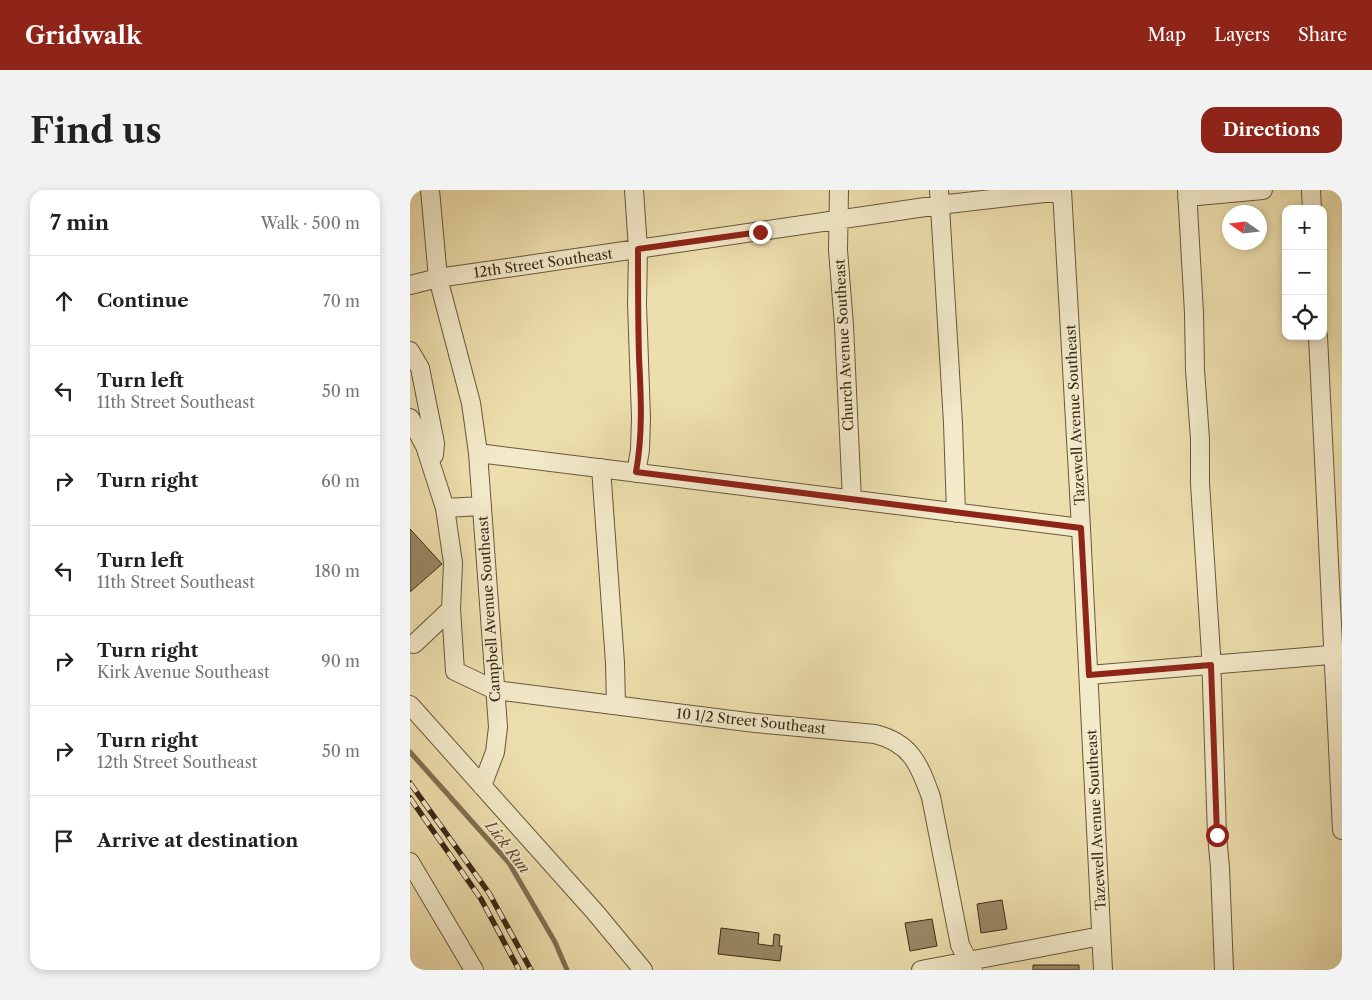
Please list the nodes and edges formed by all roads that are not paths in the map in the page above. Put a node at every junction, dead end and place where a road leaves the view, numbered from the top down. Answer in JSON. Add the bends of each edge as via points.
{"nodes":[{"id":1,"x":430,"y":190,"type":"edge"},
{"id":2,"x":634,"y":190,"type":"edge"},
{"id":3,"x":839,"y":190,"type":"edge"},
{"id":4,"x":1263,"y":190,"type":"edge"},
{"id":5,"x":1311,"y":190,"type":"edge"},
{"id":6,"x":1062,"y":191,"type":"edge"},
{"id":7,"x":1187,"y":194,"type":"edge"},
{"id":8,"x":939,"y":197,"type":"edge"},
{"id":9,"x":1312,"y":205,"type":"edge"},
{"id":10,"x":838,"y":220,"type":"junction"},
{"id":11,"x":638,"y":249,"type":"junction"},
{"id":12,"x":438,"y":278,"type":"junction"},
{"id":13,"x":410,"y":285,"type":"edge"},
{"id":14,"x":1318,"y":340,"type":"edge"},
{"id":15,"x":410,"y":351,"type":"edge"},
{"id":16,"x":410,"y":418,"type":"edge"},
{"id":17,"x":478,"y":453,"type":"junction"},
{"id":18,"x":601,"y":468,"type":"junction"},
{"id":19,"x":433,"y":471,"type":"junction"},
{"id":20,"x":636,"y":472,"type":"junction"},
{"id":21,"x":852,"y":500,"type":"junction"},
{"id":22,"x":482,"y":506,"type":"junction"},
{"id":23,"x":445,"y":508,"type":"junction"},
{"id":24,"x":956,"y":513,"type":"junction"},
{"id":25,"x":1081,"y":528,"type":"junction"},
{"id":26,"x":451,"y":609,"type":"junction"},
{"id":27,"x":414,"y":644,"type":"dead end"},
{"id":28,"x":1338,"y":654,"type":"edge"},
{"id":29,"x":1211,"y":665,"type":"junction"},
{"id":30,"x":1089,"y":675,"type":"junction"},
{"id":31,"x":495,"y":690,"type":"junction"},
{"id":32,"x":410,"y":705,"type":"edge"},
{"id":33,"x":616,"y":705,"type":"junction"},
{"id":34,"x":482,"y":786,"type":"junction"},
{"id":35,"x":1342,"y":830,"type":"edge"},
{"id":36,"x":410,"y":862,"type":"edge"},
{"id":37,"x":1101,"y":936,"type":"junction"},
{"id":38,"x":971,"y":965,"type":"edge"},
{"id":39,"x":474,"y":970,"type":"edge"},
{"id":40,"x":642,"y":970,"type":"edge"},
{"id":41,"x":921,"y":970,"type":"edge"},
{"id":42,"x":1103,"y":970,"type":"edge"},
{"id":43,"x":1224,"y":970,"type":"edge"}],
"edges":[{"from":1,"to":12,"type":"street","name":"Campbell Avenue Southeast"},
{"from":2,"to":11,"type":"street"},
{"from":3,"to":10,"type":"street","name":"Church Avenue Southeast"},
{"from":4,"to":7,"type":"street"},
{"from":5,"to":9,"type":"street"},
{"from":6,"to":8,"type":"street","name":"12th Street Southeast"},
{"from":6,"to":25,"type":"street","name":"Tazewell Avenue Southeast"},
{"from":7,"to":29,"type":"street"},
{"from":8,"to":10,"type":"street","name":"12th Street Southeast"},
{"from":8,"to":24,"type":"street"},
{"from":10,"to":11,"type":"street","name":"12th Street Southeast"},
{"from":10,"to":21,"type":"street","name":"Church Avenue Southeast"},
{"from":11,"to":12,"type":"street","name":"12th Street Southeast"},
{"from":11,"to":20,"type":"street","via":[[641,418]]},
{"from":12,"to":13,"type":"street","name":"12th Street Southeast"},
{"from":12,"to":17,"type":"street","name":"Campbell Avenue Southeast","via":[[471,403]]},
{"from":14,"to":28,"type":"street"},
{"from":15,"to":19,"type":"street","via":[[420,368],[435,443]]},
{"from":16,"to":19,"type":"street","via":[[425,446]]},
{"from":17,"to":18,"type":"street"},
{"from":17,"to":22,"type":"street","name":"Campbell Avenue Southeast"},
{"from":18,"to":20,"type":"street"},
{"from":18,"to":33,"type":"street"},
{"from":19,"to":23,"type":"street"},
{"from":20,"to":21,"type":"street"},
{"from":21,"to":24,"type":"street"},
{"from":22,"to":23,"type":"street"},
{"from":22,"to":31,"type":"street","name":"Campbell Avenue Southeast"},
{"from":23,"to":26,"type":"street","via":[[453,562]]},
{"from":24,"to":25,"type":"street"},
{"from":25,"to":30,"type":"street","name":"Tazewell Avenue Southeast"},
{"from":26,"to":27,"type":"street"},
{"from":26,"to":31,"type":"street","name":"10 1/2 Street Southeast","via":[[455,671]]},
{"from":28,"to":29,"type":"street"},
{"from":28,"to":35,"type":"street"},
{"from":29,"to":30,"type":"street"},
{"from":29,"to":43,"type":"street"},
{"from":30,"to":37,"type":"street","name":"Tazewell Avenue Southeast"},
{"from":31,"to":33,"type":"street","name":"10 1/2 Street Southeast"},
{"from":31,"to":34,"type":"street","name":"Campbell Avenue Southeast","via":[[496,744]]},
{"from":32,"to":34,"type":"street"},
{"from":33,"to":38,"type":"street","name":"10 1/2 Street Southeast","via":[[875,734],[902,745],[923,774],[932,797],[960,945]]},
{"from":34,"to":40,"type":"street","via":[[595,912]]},
{"from":36,"to":39,"type":"street"},
{"from":37,"to":38,"type":"street"},
{"from":37,"to":42,"type":"street","name":"Tazewell Avenue Southeast"},
{"from":38,"to":41,"type":"street"}]}
